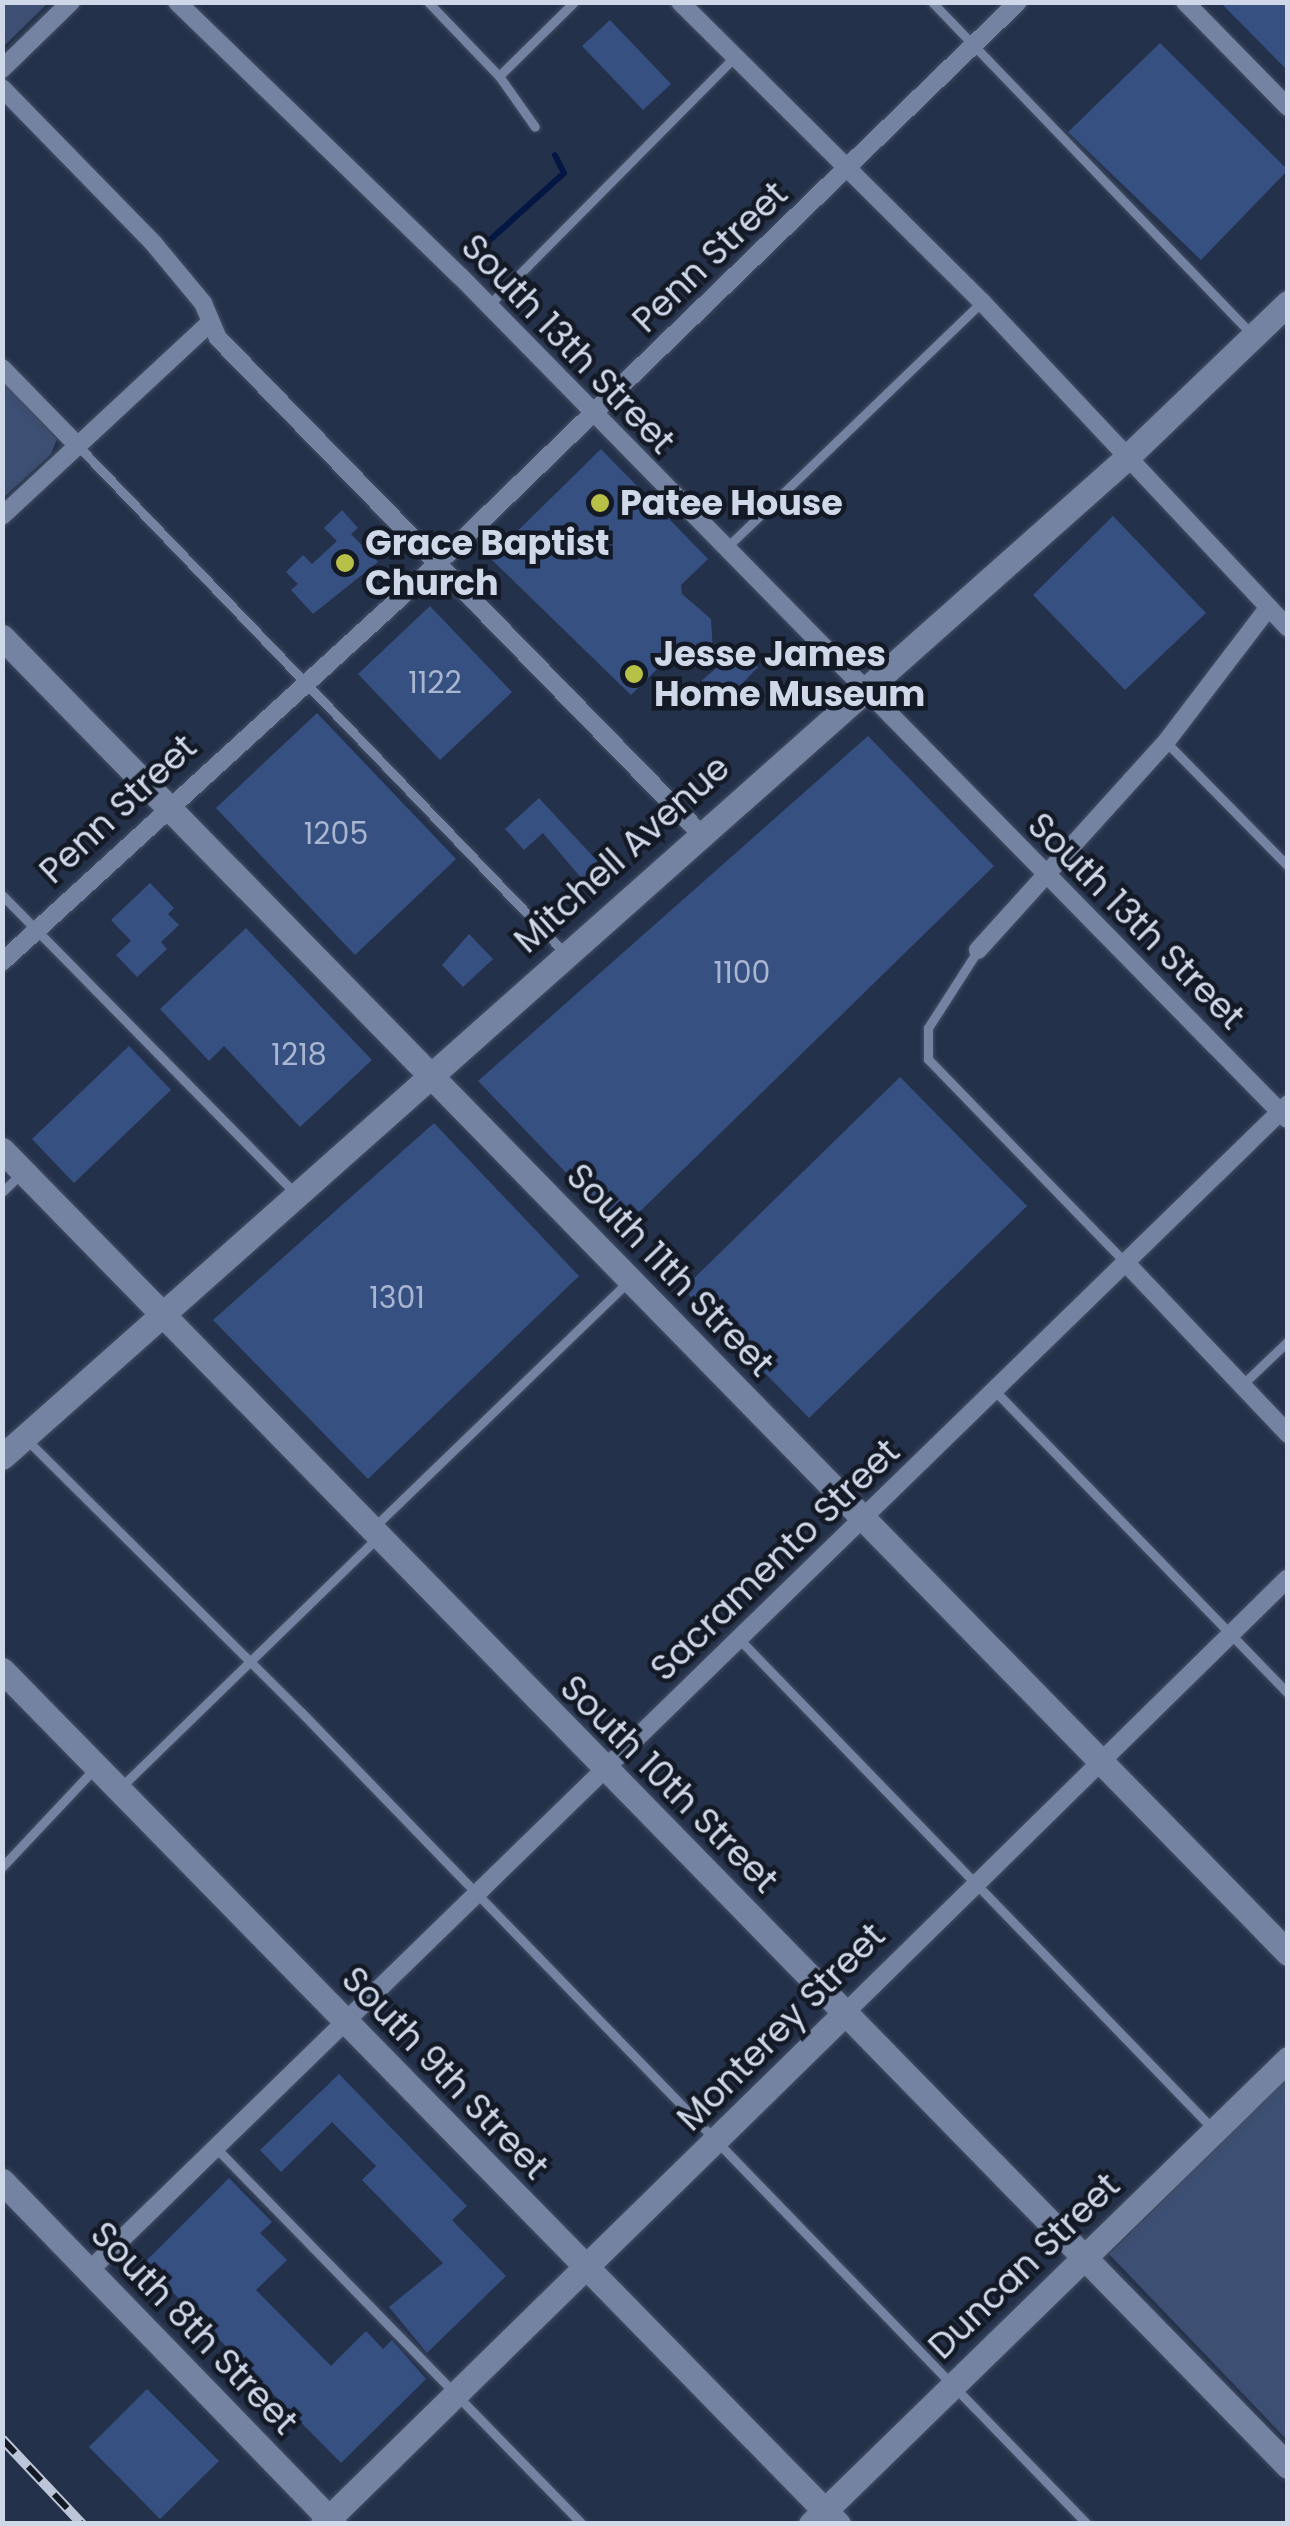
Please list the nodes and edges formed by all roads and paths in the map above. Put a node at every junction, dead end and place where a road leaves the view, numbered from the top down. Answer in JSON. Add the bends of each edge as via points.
{"nodes":[{"id":1,"x":72,"y":2,"type":"edge"},
{"id":2,"x":178,"y":2,"type":"edge"},
{"id":3,"x":428,"y":2,"type":"edge"},
{"id":4,"x":574,"y":2,"type":"edge"},
{"id":5,"x":680,"y":2,"type":"edge"},
{"id":6,"x":932,"y":2,"type":"edge"},
{"id":7,"x":1018,"y":2,"type":"edge"},
{"id":8,"x":1185,"y":2,"type":"edge"},
{"id":9,"x":974,"y":45,"type":"junction"},
{"id":10,"x":733,"y":58,"type":"junction"},
{"id":11,"x":2,"y":69,"type":"edge"},
{"id":12,"x":499,"y":76,"type":"junction"},
{"id":13,"x":2,"y":88,"type":"edge"},
{"id":14,"x":1288,"y":107,"type":"edge"},
{"id":15,"x":535,"y":127,"type":"dead end"},
{"id":16,"x":846,"y":172,"type":"junction"},
{"id":17,"x":982,"y":302,"type":"junction"},
{"id":18,"x":1288,"y":303,"type":"edge"},
{"id":19,"x":488,"y":306,"type":"junction"},
{"id":20,"x":210,"y":324,"type":"junction"},
{"id":21,"x":1254,"y":336,"type":"junction"},
{"id":22,"x":2,"y":368,"type":"edge"},
{"id":23,"x":591,"y":417,"type":"junction"},
{"id":24,"x":78,"y":447,"type":"junction"},
{"id":25,"x":1124,"y":460,"type":"junction"},
{"id":26,"x":2,"y":516,"type":"edge"},
{"id":27,"x":723,"y":551,"type":"junction"},
{"id":28,"x":437,"y":564,"type":"junction"},
{"id":29,"x":1268,"y":608,"type":"junction"},
{"id":30,"x":1288,"y":628,"type":"edge"},
{"id":31,"x":2,"y":638,"type":"edge"},
{"id":32,"x":303,"y":684,"type":"junction"},
{"id":33,"x":861,"y":690,"type":"junction"},
{"id":34,"x":1166,"y":742,"type":"junction"},
{"id":35,"x":166,"y":807,"type":"junction"},
{"id":36,"x":699,"y":832,"type":"junction"},
{"id":37,"x":1288,"y":866,"type":"edge"},
{"id":38,"x":1048,"y":876,"type":"junction"},
{"id":39,"x":2,"y":895,"type":"edge"},
{"id":40,"x":36,"y":930,"type":"junction"},
{"id":41,"x":978,"y":950,"type":"joint"},
{"id":42,"x":565,"y":953,"type":"junction"},
{"id":43,"x":2,"y":962,"type":"edge"},
{"id":44,"x":428,"y":1073,"type":"junction"},
{"id":45,"x":1285,"y":1112,"type":"edge"},
{"id":46,"x":2,"y":1150,"type":"edge"},
{"id":47,"x":24,"y":1172,"type":"junction"},
{"id":48,"x":2,"y":1192,"type":"edge"},
{"id":49,"x":294,"y":1192,"type":"junction"},
{"id":50,"x":1126,"y":1263,"type":"junction"},
{"id":51,"x":631,"y":1280,"type":"junction"},
{"id":52,"x":161,"y":1314,"type":"junction"},
{"id":53,"x":1288,"y":1341,"type":"edge"},
{"id":54,"x":1241,"y":1386,"type":"junction"},
{"id":55,"x":995,"y":1391,"type":"junction"},
{"id":56,"x":1288,"y":1434,"type":"edge"},
{"id":57,"x":25,"y":1438,"type":"junction"},
{"id":58,"x":2,"y":1457,"type":"edge"},
{"id":59,"x":864,"y":1519,"type":"junction"},
{"id":60,"x":375,"y":1534,"type":"junction"},
{"id":61,"x":1288,"y":1578,"type":"edge"},
{"id":62,"x":1230,"y":1635,"type":"junction"},
{"id":63,"x":740,"y":1640,"type":"junction"},
{"id":64,"x":250,"y":1662,"type":"junction"},
{"id":65,"x":2,"y":1670,"type":"edge"},
{"id":66,"x":1288,"y":1693,"type":"edge"},
{"id":67,"x":1100,"y":1761,"type":"junction"},
{"id":68,"x":96,"y":1766,"type":"junction"},
{"id":69,"x":606,"y":1770,"type":"junction"},
{"id":70,"x":119,"y":1789,"type":"junction"},
{"id":71,"x":2,"y":1867,"type":"edge"},
{"id":72,"x":974,"y":1885,"type":"junction"},
{"id":73,"x":478,"y":1894,"type":"junction"},
{"id":74,"x":1288,"y":1953,"type":"edge"},
{"id":75,"x":846,"y":2012,"type":"junction"},
{"id":76,"x":346,"y":2021,"type":"junction"},
{"id":77,"x":1288,"y":2059,"type":"edge"},
{"id":78,"x":1214,"y":2130,"type":"junction"},
{"id":79,"x":716,"y":2140,"type":"junction"},
{"id":80,"x":216,"y":2148,"type":"junction"},
{"id":81,"x":2,"y":2181,"type":"edge"},
{"id":82,"x":1084,"y":2256,"type":"junction"},
{"id":83,"x":585,"y":2269,"type":"junction"},
{"id":84,"x":90,"y":2270,"type":"junction"},
{"id":85,"x":952,"y":2385,"type":"junction"},
{"id":86,"x":456,"y":2394,"type":"junction"},
{"id":87,"x":1288,"y":2466,"type":"edge"},
{"id":88,"x":825,"y":2519,"type":"edge"},
{"id":89,"x":328,"y":2522,"type":"edge"},
{"id":90,"x":582,"y":2524,"type":"edge"},
{"id":91,"x":1087,"y":2524,"type":"edge"}],
"edges":[{"from":1,"to":11,"type":"street"},
{"from":2,"to":19,"type":"street","name":"South 13th Street"},
{"from":3,"to":12,"type":"lane"},
{"from":4,"to":12,"type":"lane"},
{"from":5,"to":10,"type":"street"},
{"from":6,"to":9,"type":"lane"},
{"from":7,"to":9,"type":"street","name":"Penn Street"},
{"from":8,"to":14,"type":"street"},
{"from":9,"to":16,"type":"street","name":"Penn Street"},
{"from":9,"to":21,"type":"lane"},
{"from":10,"to":16,"type":"street"},
{"from":10,"to":19,"type":"lane"},
{"from":12,"to":15,"type":"lane"},
{"from":13,"to":20,"type":"street","via":[[154,244],[202,303]]},
{"from":16,"to":17,"type":"street"},
{"from":16,"to":23,"type":"street","name":"Penn Street"},
{"from":17,"to":25,"type":"street"},
{"from":17,"to":27,"type":"lane"},
{"from":18,"to":21,"type":"main road","name":"Mitchell Avenue"},
{"from":19,"to":23,"type":"street","name":"South 13th Street"},
{"from":20,"to":24,"type":"street"},
{"from":20,"to":28,"type":"street"},
{"from":21,"to":25,"type":"main road","name":"Mitchell Avenue"},
{"from":22,"to":24,"type":"street"},
{"from":23,"to":27,"type":"street","name":"South 13th Street"},
{"from":23,"to":28,"type":"street","name":"Penn Street"},
{"from":24,"to":26,"type":"street"},
{"from":24,"to":32,"type":"lane"},
{"from":25,"to":29,"type":"street"},
{"from":25,"to":33,"type":"main road","name":"Mitchell Avenue"},
{"from":27,"to":33,"type":"street","name":"South 13th Street"},
{"from":28,"to":32,"type":"street","name":"Penn Street"},
{"from":28,"to":36,"type":"street"},
{"from":29,"to":30,"type":"street"},
{"from":29,"to":34,"type":"street"},
{"from":31,"to":35,"type":"main road","name":"South 11th Street"},
{"from":32,"to":35,"type":"street","name":"Penn Street"},
{"from":32,"to":42,"type":"lane"},
{"from":33,"to":36,"type":"main road","name":"Mitchell Avenue"},
{"from":33,"to":38,"type":"street","name":"South 13th Street"},
{"from":34,"to":37,"type":"lane"},
{"from":34,"to":38,"type":"street"},
{"from":35,"to":40,"type":"street","name":"Penn Street"},
{"from":35,"to":44,"type":"main road","name":"South 11th Street"},
{"from":36,"to":42,"type":"main road","name":"Mitchell Avenue"},
{"from":38,"to":41,"type":"street"},
{"from":38,"to":45,"type":"street","name":"South 13th Street"},
{"from":39,"to":40,"type":"lane"},
{"from":40,"to":43,"type":"street","name":"Penn Street"},
{"from":40,"to":49,"type":"lane"},
{"from":41,"to":50,"type":"lane","via":[[928,1028],[928,1060]]},
{"from":42,"to":44,"type":"main road","name":"Mitchell Avenue"},
{"from":44,"to":49,"type":"main road","name":"Mitchell Avenue"},
{"from":44,"to":51,"type":"main road","name":"South 11th Street"},
{"from":45,"to":50,"type":"street","name":"Sacramento Street"},
{"from":46,"to":47,"type":"main road","name":"South 10th Street"},
{"from":47,"to":48,"type":"lane"},
{"from":47,"to":52,"type":"main road","name":"South 10th Street"},
{"from":49,"to":52,"type":"main road","name":"Mitchell Avenue"},
{"from":50,"to":54,"type":"street"},
{"from":50,"to":55,"type":"street","name":"Sacramento Street"},
{"from":51,"to":59,"type":"main road","name":"South 11th Street"},
{"from":51,"to":60,"type":"lane"},
{"from":52,"to":57,"type":"main road","name":"Mitchell Avenue"},
{"from":52,"to":60,"type":"main road","name":"South 10th Street"},
{"from":53,"to":54,"type":"lane"},
{"from":54,"to":56,"type":"street"},
{"from":55,"to":59,"type":"street","name":"Sacramento Street"},
{"from":55,"to":62,"type":"lane"},
{"from":57,"to":58,"type":"main road","name":"Mitchell Avenue"},
{"from":57,"to":64,"type":"lane"},
{"from":59,"to":63,"type":"street","name":"Sacramento Street"},
{"from":59,"to":67,"type":"main road","name":"South 11th Street"},
{"from":60,"to":64,"type":"lane"},
{"from":60,"to":69,"type":"main road","name":"South 10th Street"},
{"from":61,"to":62,"type":"street","name":"Monterey Street"},
{"from":62,"to":66,"type":"lane"},
{"from":62,"to":67,"type":"street","name":"Monterey Street"},
{"from":63,"to":69,"type":"street","name":"Sacramento Street"},
{"from":63,"to":72,"type":"lane"},
{"from":64,"to":70,"type":"lane"},
{"from":64,"to":73,"type":"lane"},
{"from":65,"to":68,"type":"main road","name":"South 9th Street"},
{"from":67,"to":72,"type":"street","name":"Monterey Street"},
{"from":67,"to":74,"type":"main road","name":"South 11th Street"},
{"from":68,"to":70,"type":"main road","name":"South 9th Street"},
{"from":68,"to":71,"type":"lane"},
{"from":69,"to":73,"type":"street","name":"Sacramento Street"},
{"from":69,"to":75,"type":"main road","name":"South 10th Street"},
{"from":70,"to":76,"type":"main road","name":"South 9th Street"},
{"from":72,"to":75,"type":"street","name":"Monterey Street"},
{"from":72,"to":78,"type":"lane"},
{"from":73,"to":76,"type":"street","name":"Sacramento Street"},
{"from":73,"to":79,"type":"lane"},
{"from":75,"to":79,"type":"main road","name":"Monterey Street"},
{"from":75,"to":82,"type":"main road","name":"South 10th Street"},
{"from":76,"to":80,"type":"street","name":"Sacramento Street"},
{"from":76,"to":83,"type":"main road","name":"South 9th Street"},
{"from":77,"to":78,"type":"main road","name":"Duncan Street"},
{"from":78,"to":82,"type":"main road","name":"Duncan Street"},
{"from":79,"to":83,"type":"main road","name":"Monterey Street"},
{"from":79,"to":85,"type":"lane"},
{"from":80,"to":84,"type":"street","name":"Sacramento Street"},
{"from":80,"to":86,"type":"lane"},
{"from":81,"to":84,"type":"main road","name":"South 8th Street"},
{"from":82,"to":85,"type":"main road","name":"Duncan Street"},
{"from":82,"to":87,"type":"main road","name":"South 10th Street"},
{"from":83,"to":86,"type":"main road","name":"Monterey Street"},
{"from":83,"to":88,"type":"main road","name":"South 9th Street"},
{"from":84,"to":89,"type":"main road","name":"South 8th Street"},
{"from":85,"to":88,"type":"main road","name":"Duncan Street"},
{"from":85,"to":91,"type":"lane"},
{"from":86,"to":89,"type":"main road","name":"Monterey Street"},
{"from":86,"to":90,"type":"lane"}]}
